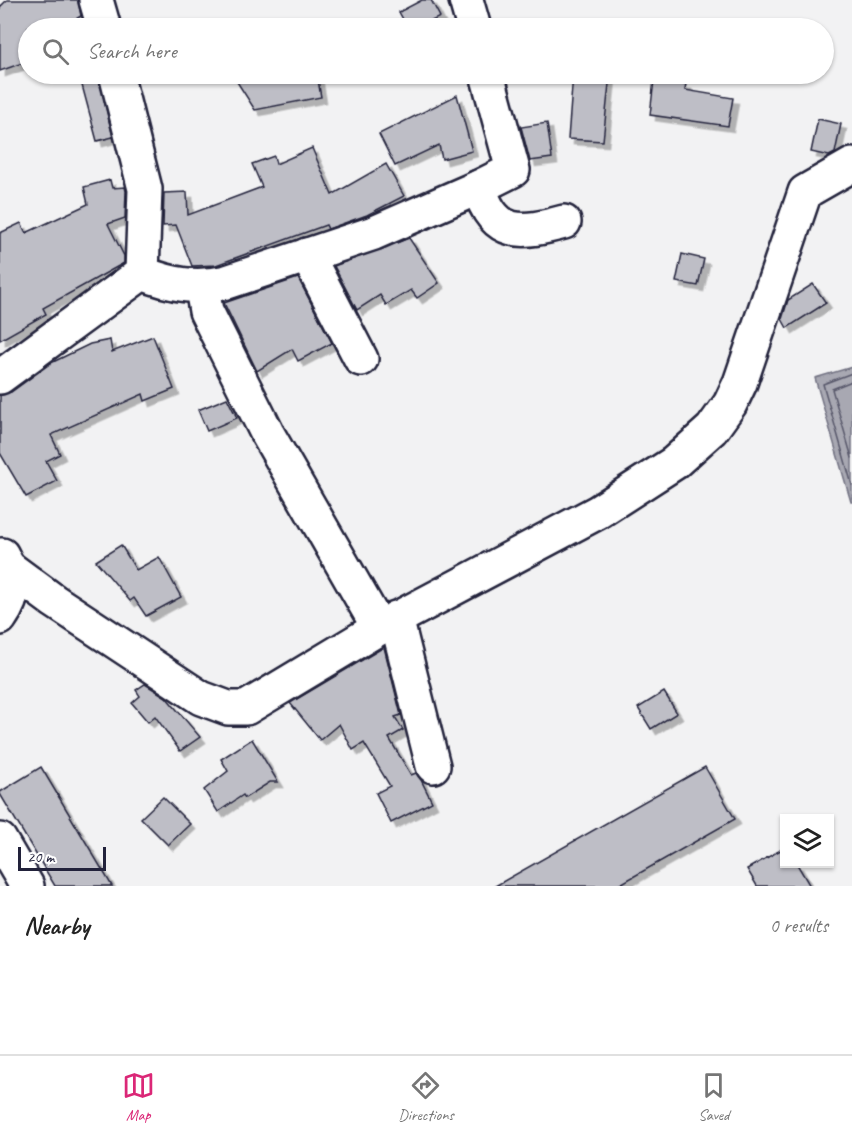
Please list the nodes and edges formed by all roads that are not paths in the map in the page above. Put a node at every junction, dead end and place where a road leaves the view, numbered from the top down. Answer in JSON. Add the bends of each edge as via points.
{"nodes":[{"id":1,"x":96,"y":0,"type":"edge"},
{"id":2,"x":466,"y":0,"type":"edge"},
{"id":3,"x":101,"y":18,"type":"edge"},
{"id":4,"x":471,"y":18,"type":"edge"},
{"id":5,"x":119,"y":84,"type":"edge"},
{"id":6,"x":490,"y":84,"type":"edge"},
{"id":7,"x":852,"y":165,"type":"edge"},
{"id":8,"x":479,"y":187,"type":"junction"},
{"id":9,"x":564,"y":222,"type":"dead end"},
{"id":10,"x":307,"y":255,"type":"junction"},
{"id":11,"x":142,"y":273,"type":"junction"},
{"id":12,"x":202,"y":288,"type":"junction"},
{"id":13,"x":360,"y":360,"type":"dead end"},
{"id":14,"x":0,"y":377,"type":"edge"},
{"id":15,"x":4,"y":559,"type":"edge"},
{"id":16,"x":0,"y":618,"type":"edge"},
{"id":17,"x":387,"y":623,"type":"junction"},
{"id":18,"x":433,"y":766,"type":"dead end"},
{"id":19,"x":0,"y":840,"type":"edge"},
{"id":20,"x":27,"y":886,"type":"edge"}],
"edges":[{"from":1,"to":3,"type":"street"},
{"from":2,"to":4,"type":"street"},
{"from":5,"to":11,"type":"street","via":[[145,189]]},
{"from":6,"to":8,"type":"street","via":[[513,170]]},
{"from":7,"to":17,"type":"street","via":[[805,192],[740,383],[712,429],[674,463],[598,512]]},
{"from":8,"to":9,"type":"street","via":[[490,210],[512,230],[528,231]]},
{"from":8,"to":10,"type":"street","via":[[374,232]]},
{"from":10,"to":12,"type":"street"},
{"from":10,"to":13,"type":"street"},
{"from":11,"to":12,"type":"street","via":[[170,284]]},
{"from":11,"to":14,"type":"street"},
{"from":12,"to":17,"type":"street","via":[[206,311],[267,432]]},
{"from":15,"to":16,"type":"street","via":[[12,601]]},
{"from":15,"to":17,"type":"street","via":[[54,601],[201,698],[228,708],[246,708]]},
{"from":17,"to":18,"type":"street"},
{"from":19,"to":20,"type":"street"}]}
